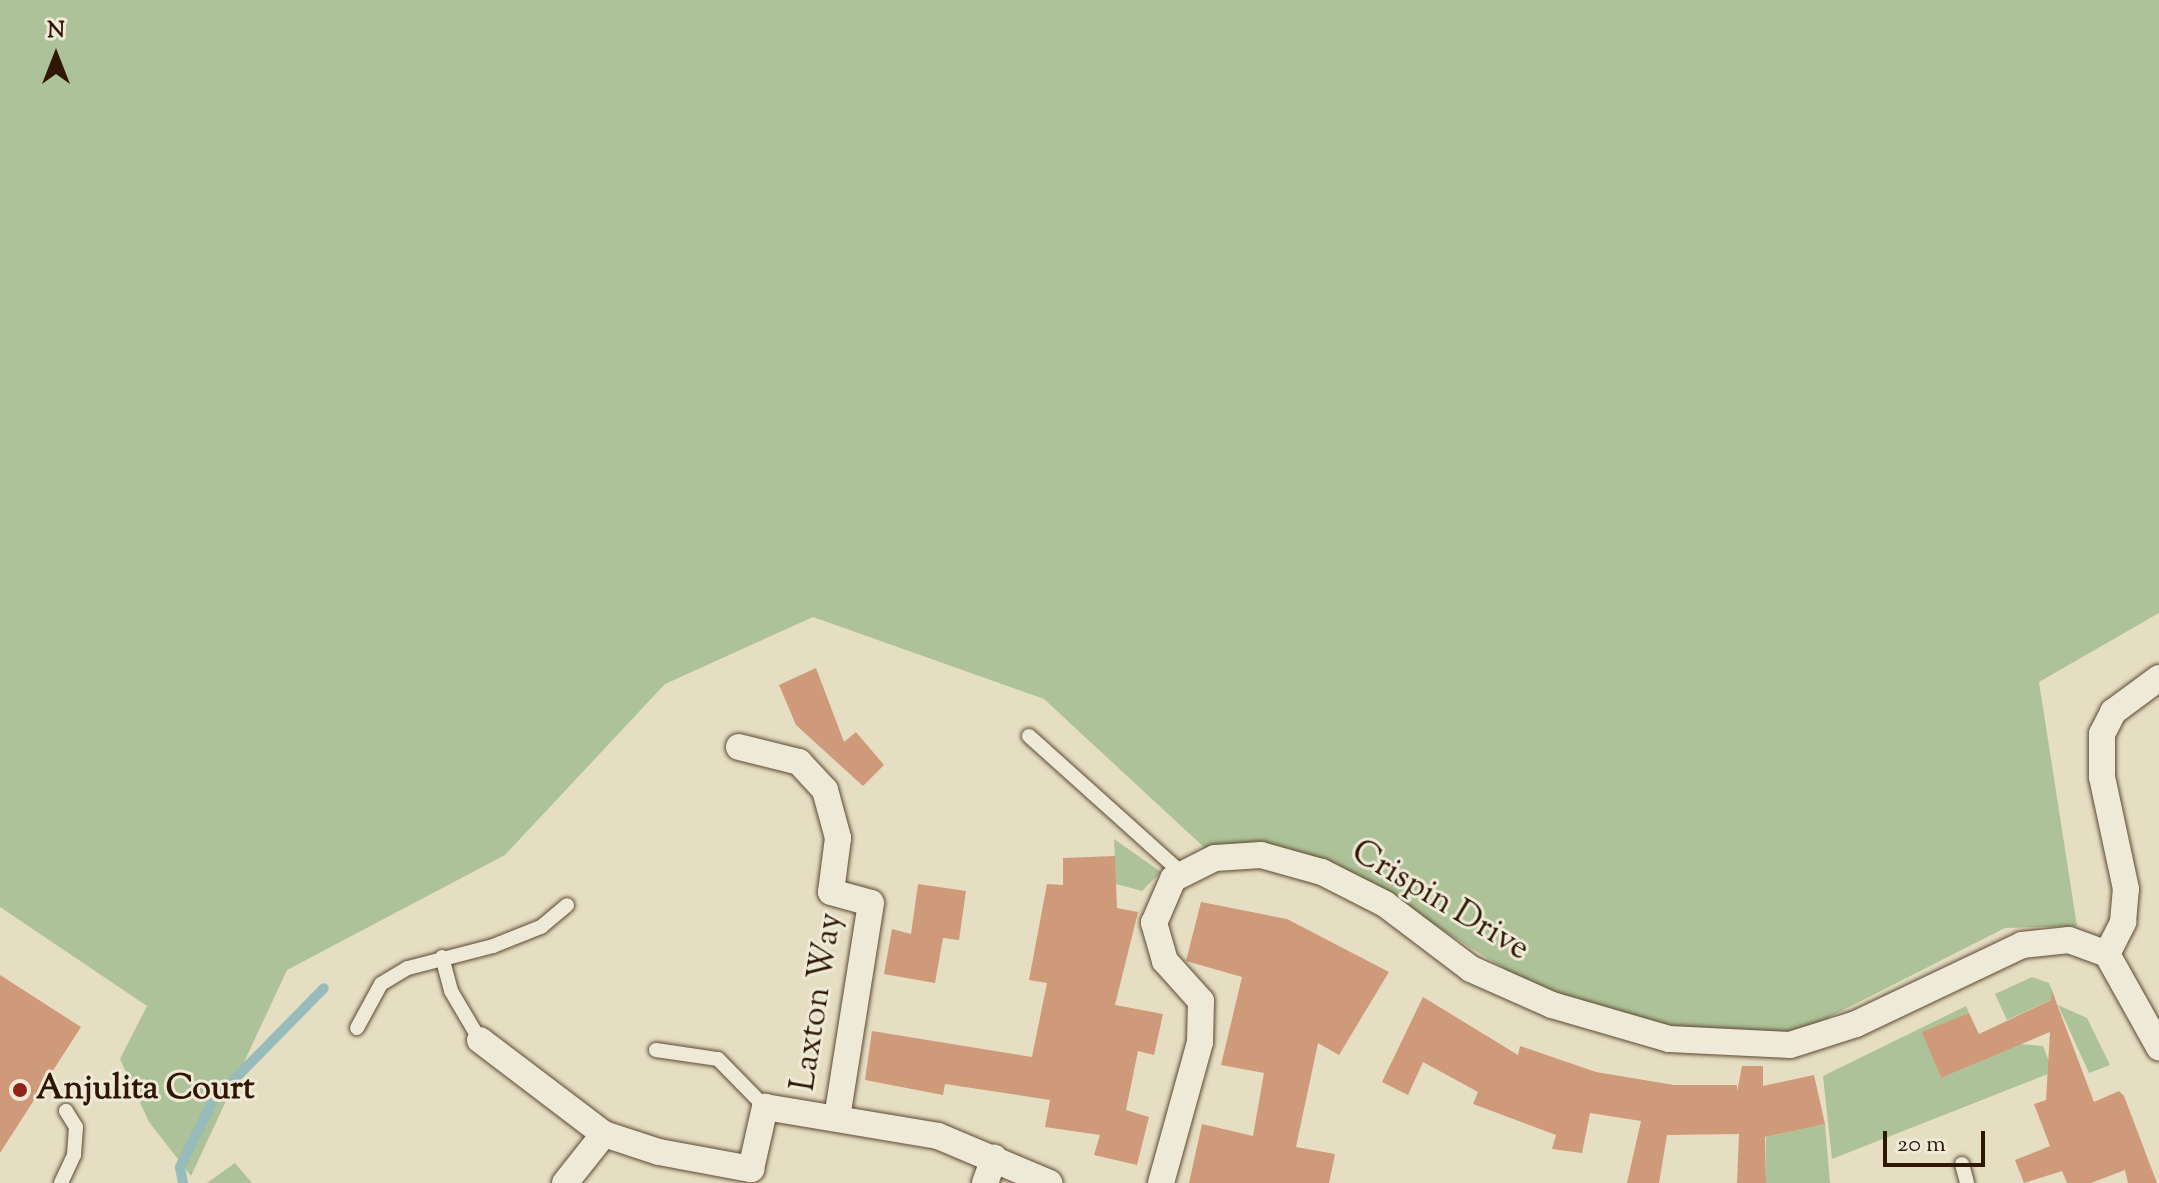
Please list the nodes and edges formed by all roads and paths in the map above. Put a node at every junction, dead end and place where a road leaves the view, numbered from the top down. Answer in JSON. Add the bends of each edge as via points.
{"nodes":[{"id":1,"x":2159,"y":678,"type":"edge"},
{"id":2,"x":1029,"y":736,"type":"dead end"},
{"id":3,"x":739,"y":747,"type":"dead end"},
{"id":4,"x":1183,"y":874,"type":"junction"},
{"id":5,"x":567,"y":905,"type":"dead end"},
{"id":6,"x":2107,"y":954,"type":"junction"},
{"id":7,"x":442,"y":957,"type":"junction"},
{"id":8,"x":357,"y":1028,"type":"dead end"},
{"id":9,"x":480,"y":1040,"type":"joint"},
{"id":10,"x":2159,"y":1047,"type":"edge"},
{"id":11,"x":656,"y":1050,"type":"dead end"},
{"id":12,"x":765,"y":1107,"type":"junction"},
{"id":13,"x":66,"y":1111,"type":"dead end"},
{"id":14,"x":837,"y":1117,"type":"junction"},
{"id":15,"x":604,"y":1134,"type":"junction"},
{"id":16,"x":994,"y":1158,"type":"junction"},
{"id":17,"x":1962,"y":1164,"type":"dead end"},
{"id":18,"x":61,"y":1183,"type":"edge"},
{"id":19,"x":565,"y":1183,"type":"edge"},
{"id":20,"x":985,"y":1183,"type":"edge"},
{"id":21,"x":1049,"y":1183,"type":"edge"},
{"id":22,"x":1161,"y":1183,"type":"edge"},
{"id":23,"x":1967,"y":1183,"type":"edge"}],
"edges":[{"from":1,"to":6,"type":"street","via":[[2113,712],[2102,734],[2102,777],[2126,889],[2123,922]]},
{"from":2,"to":4,"type":"lane"},
{"from":3,"to":14,"type":"street","name":"Laxton Way","via":[[799,762],[825,790],[838,838],[831,892],[871,903]]},
{"from":4,"to":6,"type":"street","name":"Crispin Drive","via":[[1215,858],[1261,855],[1322,872],[1385,904],[1471,969],[1552,1005],[1669,1039],[1790,1045],[1856,1024],[2022,945],[2069,940]]},
{"from":4,"to":22,"type":"street","via":[[1173,879],[1154,923],[1165,961],[1201,1001],[1200,1042]]},
{"from":5,"to":7,"type":"lane","via":[[541,927]]},
{"from":6,"to":10,"type":"street"},
{"from":7,"to":8,"type":"lane","via":[[381,984]]},
{"from":7,"to":9,"type":"lane","via":[[451,991]]},
{"from":9,"to":15,"type":"street","name":"Laxton Way"},
{"from":11,"to":12,"type":"lane","via":[[718,1059]]},
{"from":12,"to":14,"type":"street","name":"Laxton Way"},
{"from":12,"to":15,"type":"street","name":"Laxton Way","via":[[751,1169]]},
{"from":13,"to":18,"type":"lane","via":[[76,1127],[74,1155]]},
{"from":14,"to":16,"type":"street","name":"Laxton Way","via":[[938,1136]]},
{"from":15,"to":19,"type":"street"},
{"from":16,"to":20,"type":"street"},
{"from":16,"to":21,"type":"street","name":"Laxton Way"},
{"from":17,"to":23,"type":"lane"}]}
